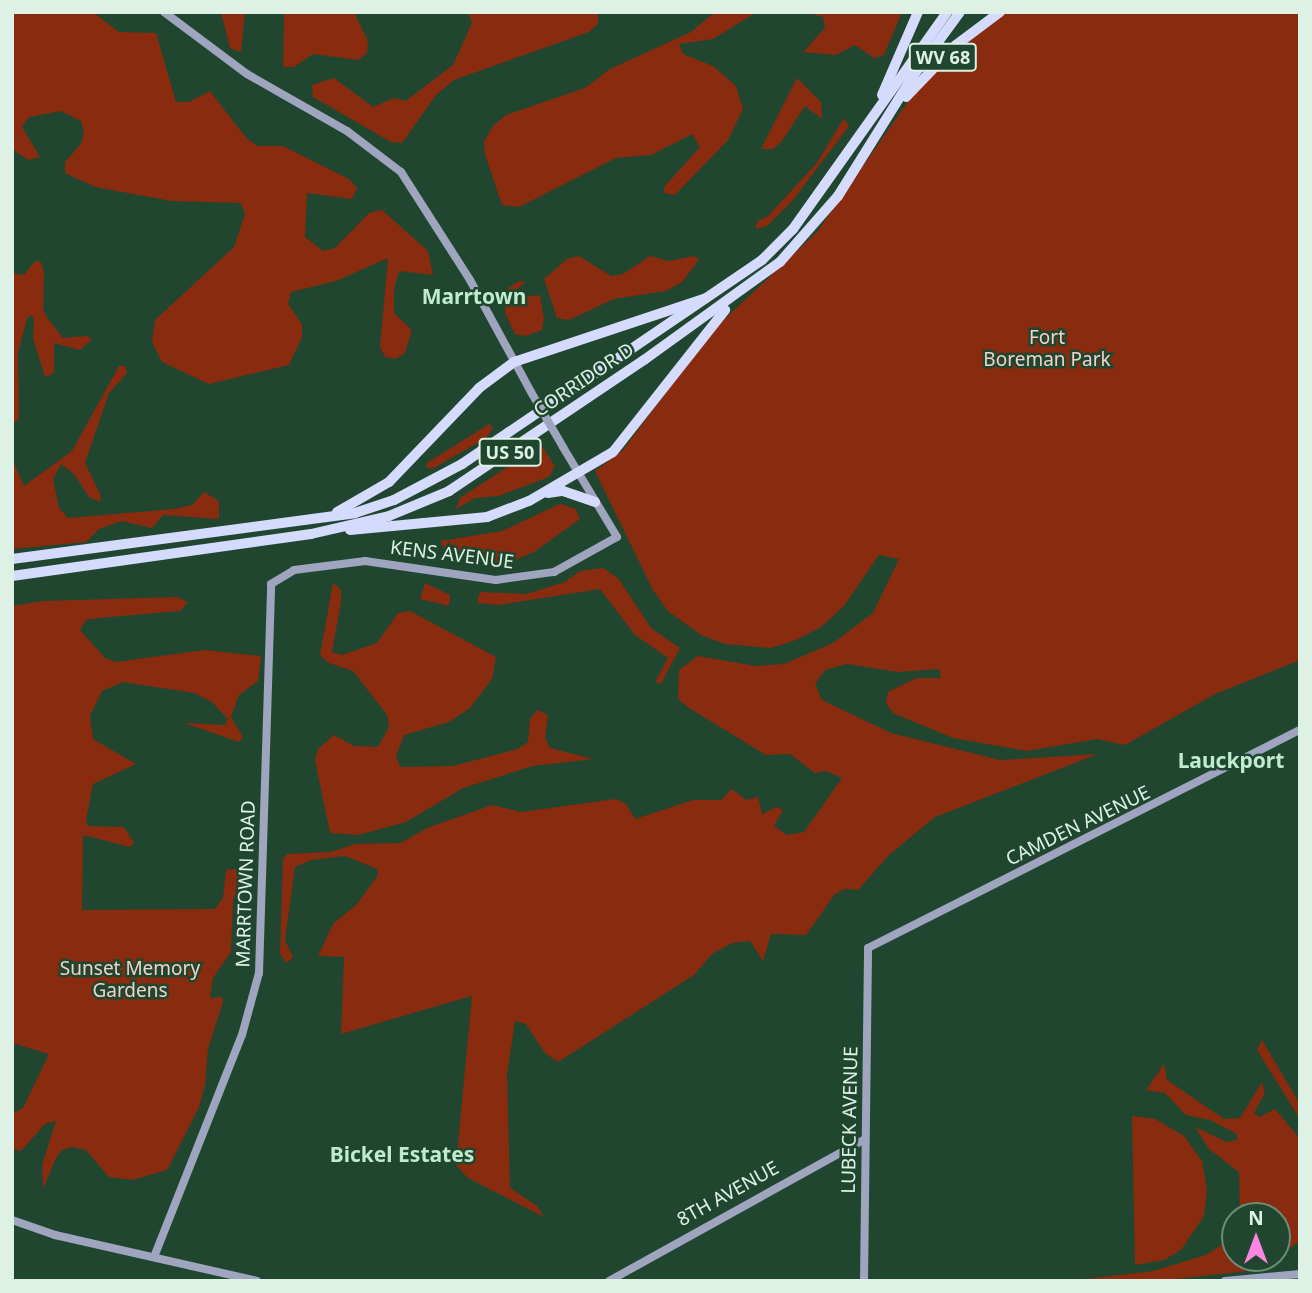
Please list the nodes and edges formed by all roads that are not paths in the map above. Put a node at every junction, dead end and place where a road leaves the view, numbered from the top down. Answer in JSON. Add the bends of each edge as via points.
{"nodes":[{"id":1,"x":164,"y":12,"type":"edge"},
{"id":2,"x":918,"y":12,"type":"edge"},
{"id":3,"x":947,"y":12,"type":"edge"},
{"id":4,"x":960,"y":12,"type":"edge"},
{"id":5,"x":1000,"y":12,"type":"edge"},
{"id":6,"x":893,"y":110,"type":"junction"},
{"id":7,"x":873,"y":114,"type":"junction"},
{"id":8,"x":748,"y":286,"type":"junction"},
{"id":9,"x":722,"y":291,"type":"junction"},
{"id":10,"x":514,"y":362,"type":"junction"},
{"id":11,"x":577,"y":473,"type":"junction"},
{"id":12,"x":540,"y":495,"type":"junction"},
{"id":13,"x":595,"y":502,"type":"junction"},
{"id":14,"x":323,"y":518,"type":"junction"},
{"id":15,"x":311,"y":534,"type":"junction"},
{"id":16,"x":12,"y":559,"type":"edge"},
{"id":17,"x":12,"y":576,"type":"edge"},
{"id":18,"x":275,"y":579,"type":"joint"},
{"id":19,"x":1300,"y":730,"type":"edge"},
{"id":20,"x":868,"y":948,"type":"joint"},
{"id":21,"x":865,"y":1139,"type":"junction"},
{"id":22,"x":12,"y":1220,"type":"edge"},
{"id":23,"x":154,"y":1257,"type":"junction"},
{"id":24,"x":1300,"y":1274,"type":"edge"},
{"id":25,"x":257,"y":1281,"type":"edge"},
{"id":26,"x":609,"y":1281,"type":"edge"},
{"id":27,"x":864,"y":1281,"type":"edge"},
{"id":28,"x":1225,"y":1281,"type":"edge"}],
"edges":[{"from":1,"to":10,"type":"street","via":[[247,74],[347,131],[401,172],[470,280]]},
{"from":2,"to":7,"type":"highway","number":"WV 68"},
{"from":3,"to":7,"type":"highway","name":"CORRIDOR D","number":"US 50"},
{"from":4,"to":6,"type":"highway","name":"CORRIDOR D","number":"US 50"},
{"from":5,"to":6,"type":"highway","number":"WV 68","via":[[956,44]]},
{"from":6,"to":8,"type":"highway","name":"CORRIDOR D","number":"US 50","via":[[838,196],[806,236]]},
{"from":7,"to":9,"type":"highway","name":"CORRIDOR D","number":"US 50","via":[[793,229]]},
{"from":8,"to":11,"type":"highway","via":[[713,322],[613,452]]},
{"from":8,"to":15,"type":"highway","name":"CORRIDOR D","number":"US 50","via":[[449,491],[389,516]]},
{"from":9,"to":10,"type":"highway"},
{"from":9,"to":14,"type":"highway","name":"CORRIDOR D","number":"US 50","via":[[463,464],[394,500]]},
{"from":10,"to":11,"type":"street","bridge":true},
{"from":10,"to":14,"type":"highway","via":[[479,387],[389,482]]},
{"from":11,"to":12,"type":"highway"},
{"from":11,"to":13,"type":"street"},
{"from":12,"to":13,"type":"highway","via":[[563,491]]},
{"from":12,"to":15,"type":"highway","via":[[487,517]]},
{"from":13,"to":18,"type":"street","name":"KENS AVENUE","via":[[617,537],[554,572],[513,580],[365,561],[294,570]]},
{"from":14,"to":16,"type":"highway","name":"CORRIDOR D","number":"US 50"},
{"from":15,"to":17,"type":"highway","name":"CORRIDOR D","number":"US 50"},
{"from":18,"to":23,"type":"street","name":"MARRTOWN ROAD","via":[[269,592],[259,973],[242,1035]]},
{"from":19,"to":20,"type":"street","name":"CAMDEN AVENUE"},
{"from":20,"to":21,"type":"street","name":"LUBECK AVENUE"},
{"from":21,"to":26,"type":"street","name":"8TH AVENUE"},
{"from":21,"to":27,"type":"street","name":"LUBECK AVENUE"},
{"from":22,"to":23,"type":"street","via":[[55,1235]]},
{"from":23,"to":25,"type":"street"},
{"from":24,"to":28,"type":"street"}]}
